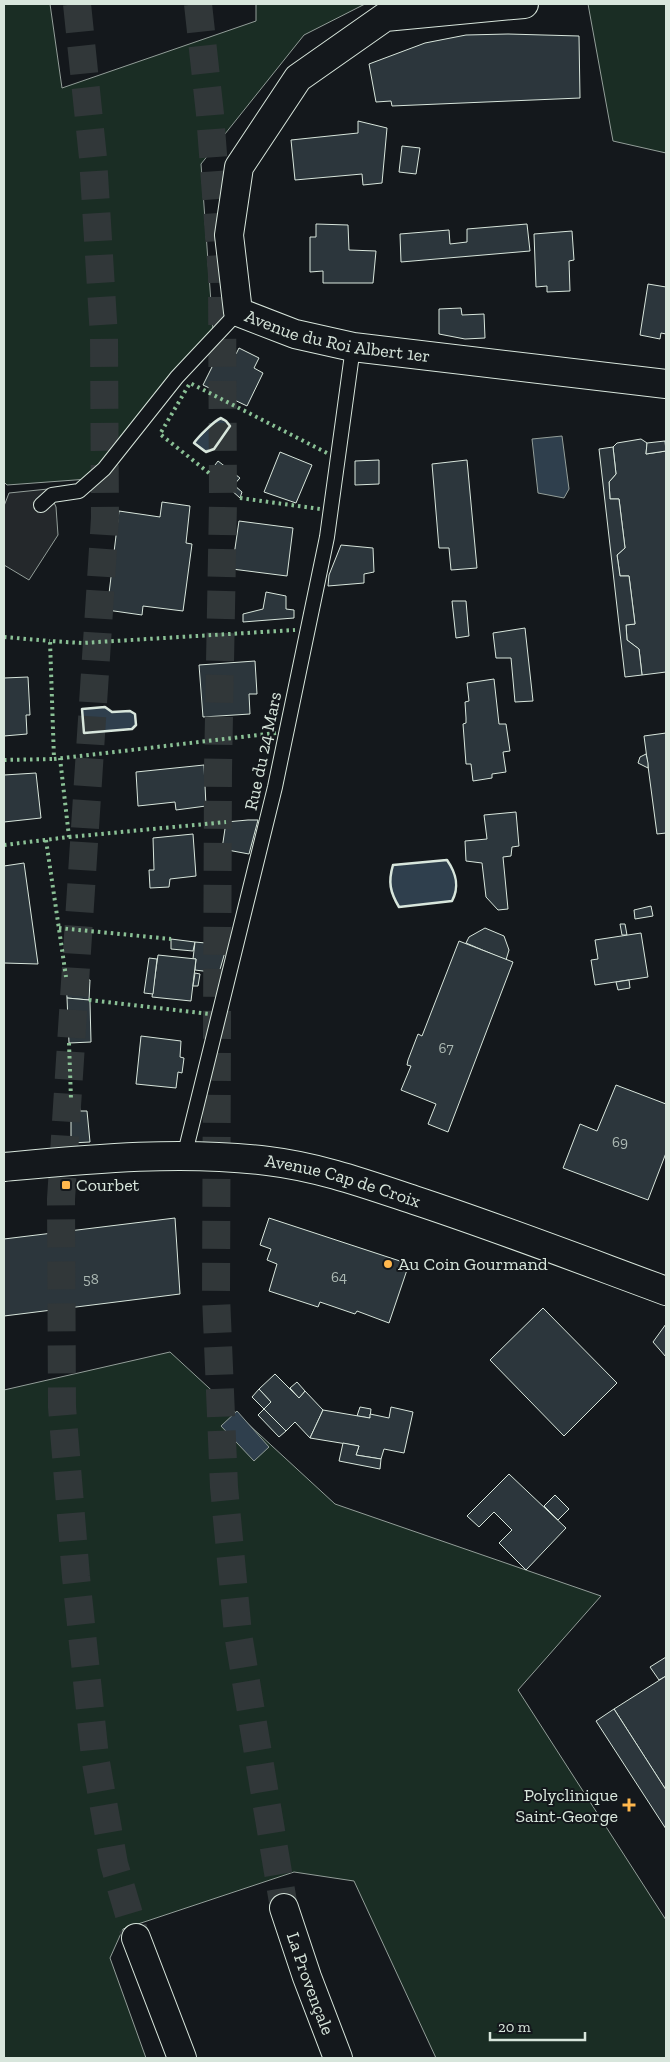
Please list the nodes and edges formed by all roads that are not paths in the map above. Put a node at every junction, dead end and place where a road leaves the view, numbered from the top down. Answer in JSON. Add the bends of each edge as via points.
{"nodes":[{"id":1,"x":524,"y":4,"type":"edge"},
{"id":2,"x":238,"y":312,"type":"junction"},
{"id":3,"x":353,"y":347,"type":"junction"},
{"id":4,"x":666,"y":384,"type":"edge"},
{"id":5,"x":41,"y":505,"type":"dead end"},
{"id":6,"x":184,"y":1157,"type":"junction"},
{"id":7,"x":4,"y":1167,"type":"edge"},
{"id":8,"x":666,"y":1291,"type":"edge"},
{"id":9,"x":284,"y":1908,"type":"tunnel mouth"},
{"id":10,"x":136,"y":1938,"type":"tunnel mouth"},
{"id":11,"x":182,"y":2058,"type":"edge"},
{"id":12,"x":338,"y":2058,"type":"edge"}],
"edges":[{"from":1,"to":2,"type":"main road","name":"Avenue du Roi Albert 1er","via":[[385,18],[298,78],[239,167],[229,235]]},
{"from":2,"to":3,"type":"main road","name":"Avenue du Roi Albert 1er","via":[[295,334]]},
{"from":2,"to":5,"type":"lane","via":[[177,376],[104,469],[79,491],[52,495]]},
{"from":3,"to":4,"type":"main road","name":"Avenue du Roi Albert 1er"},
{"from":3,"to":6,"type":"lane","name":"Rue du 24 Mars","via":[[327,537],[279,768]]},
{"from":6,"to":7,"type":"main road","name":"Avenue Cap de Croix"},
{"from":6,"to":8,"type":"main road","name":"Avenue Cap de Croix","via":[[268,1161],[329,1172],[445,1210]]},
{"from":9,"to":12,"type":"main road","name":"La Provençale","via":[[306,1977]]},
{"from":10,"to":11,"type":"main road"}]}
